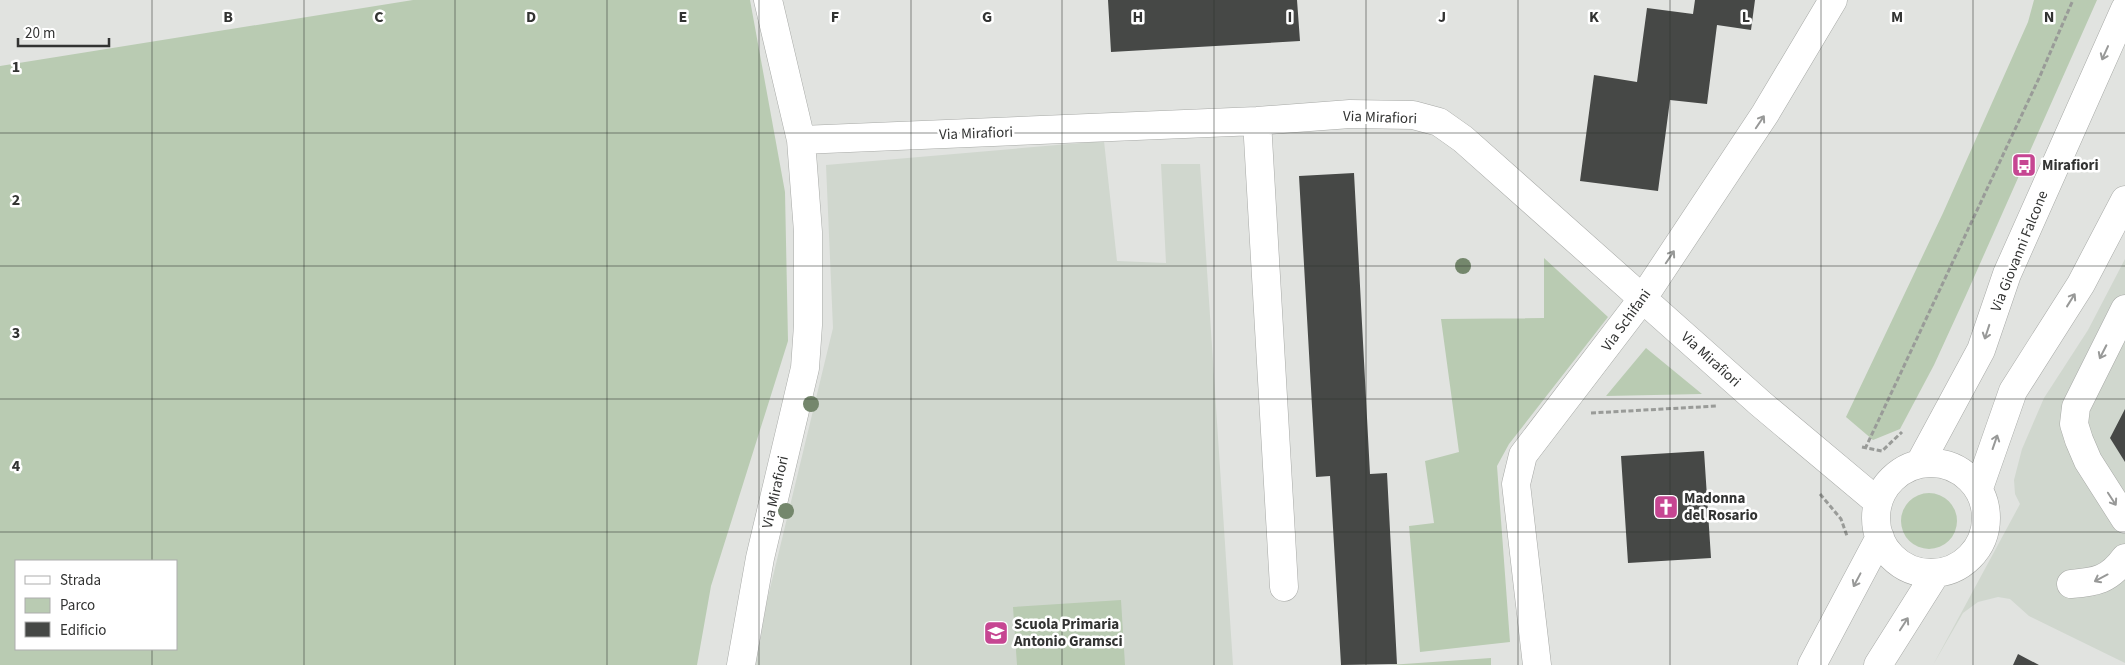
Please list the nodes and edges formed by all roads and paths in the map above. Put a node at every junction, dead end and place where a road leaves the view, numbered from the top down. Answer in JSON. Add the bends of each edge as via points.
{"nodes":[{"id":1,"x":768,"y":0,"type":"edge"},
{"id":2,"x":1833,"y":0,"type":"edge"},
{"id":3,"x":2073,"y":0,"type":"edge"},
{"id":4,"x":2125,"y":9,"type":"edge"},
{"id":5,"x":1257,"y":120,"type":"junction"},
{"id":6,"x":801,"y":140,"type":"junction"},
{"id":7,"x":2125,"y":200,"type":"edge"},
{"id":8,"x":1643,"y":298,"type":"junction"},
{"id":9,"x":2125,"y":309,"type":"edge"},
{"id":10,"x":1718,"y":406,"type":"dead end"},
{"id":11,"x":1556,"y":414,"type":"junction"},
{"id":12,"x":1907,"y":426,"type":"dead end"},
{"id":13,"x":1858,"y":445,"type":"dead end"},
{"id":14,"x":1865,"y":450,"type":"junction"},
{"id":15,"x":1920,"y":463,"type":"junction"},
{"id":16,"x":1979,"y":488,"type":"junction"},
{"id":17,"x":1816,"y":490,"type":"dead end"},
{"id":18,"x":1878,"y":502,"type":"junction"},
{"id":19,"x":2125,"y":519,"type":"edge"},
{"id":20,"x":1880,"y":537,"type":"junction"},
{"id":21,"x":1848,"y":540,"type":"dead end"},
{"id":22,"x":2125,"y":558,"type":"edge"},
{"id":23,"x":1936,"y":573,"type":"junction"},
{"id":24,"x":2071,"y":584,"type":"dead end"},
{"id":25,"x":1284,"y":587,"type":"dead end"},
{"id":26,"x":741,"y":665,"type":"edge"},
{"id":27,"x":1537,"y":665,"type":"edge"},
{"id":28,"x":1812,"y":665,"type":"edge"},
{"id":29,"x":1878,"y":665,"type":"edge"}],
"edges":[{"from":1,"to":6,"type":"street","name":"Via Mirafiori"},
{"from":8,"to":2,"type":"street","name":"Via Schifani","one_way":true,"via":[[1765,114]]},
{"from":3,"to":14,"type":"path"},
{"from":4,"to":15,"type":"street","name":"Via Giovanni Falcone","one_way":true,"via":[[2014,257],[1981,350]]},
{"from":5,"to":6,"type":"street","name":"Via Mirafiori"},
{"from":5,"to":8,"type":"street","name":"Via Mirafiori","via":[[1350,114],[1413,115],[1438,122],[1464,139]]},
{"from":5,"to":25,"type":"street"},
{"from":6,"to":26,"type":"street","name":"Via Mirafiori","via":[[808,232],[808,325],[804,368],[760,558]]},
{"from":16,"to":7,"type":"street","one_way":true,"via":[[2013,391],[2081,284]]},
{"from":8,"to":11,"type":"street","name":"Via Schifani"},
{"from":8,"to":18,"type":"street","name":"Via Mirafiori","via":[[1761,404]]},
{"from":9,"to":19,"type":"street","one_way":true,"via":[[2076,407],[2074,424],[2088,461]]},
{"from":10,"to":11,"type":"path"},
{"from":11,"to":27,"type":"street","name":"Via Schifani","via":[[1523,456],[1516,484]]},
{"from":12,"to":14,"type":"path","via":[[1882,451]]},
{"from":13,"to":14,"type":"path"},
{"from":15,"to":16,"type":"street","via":[[1943,463],[1963,472]]},
{"from":15,"to":18,"type":"street","via":[[1902,471],[1887,484]]},
{"from":16,"to":23,"type":"street","via":[[1987,515],[1982,542],[1963,564]]},
{"from":17,"to":21,"type":"path","via":[[1841,519]]},
{"from":18,"to":20,"type":"street","via":[[1876,520]]},
{"from":20,"to":23,"type":"street","via":[[1893,557],[1913,570]]},
{"from":20,"to":28,"type":"street","one_way":true},
{"from":22,"to":24,"type":"street","one_way":true,"via":[[2116,570],[2096,582]]},
{"from":29,"to":23,"type":"street","one_way":true}]}
